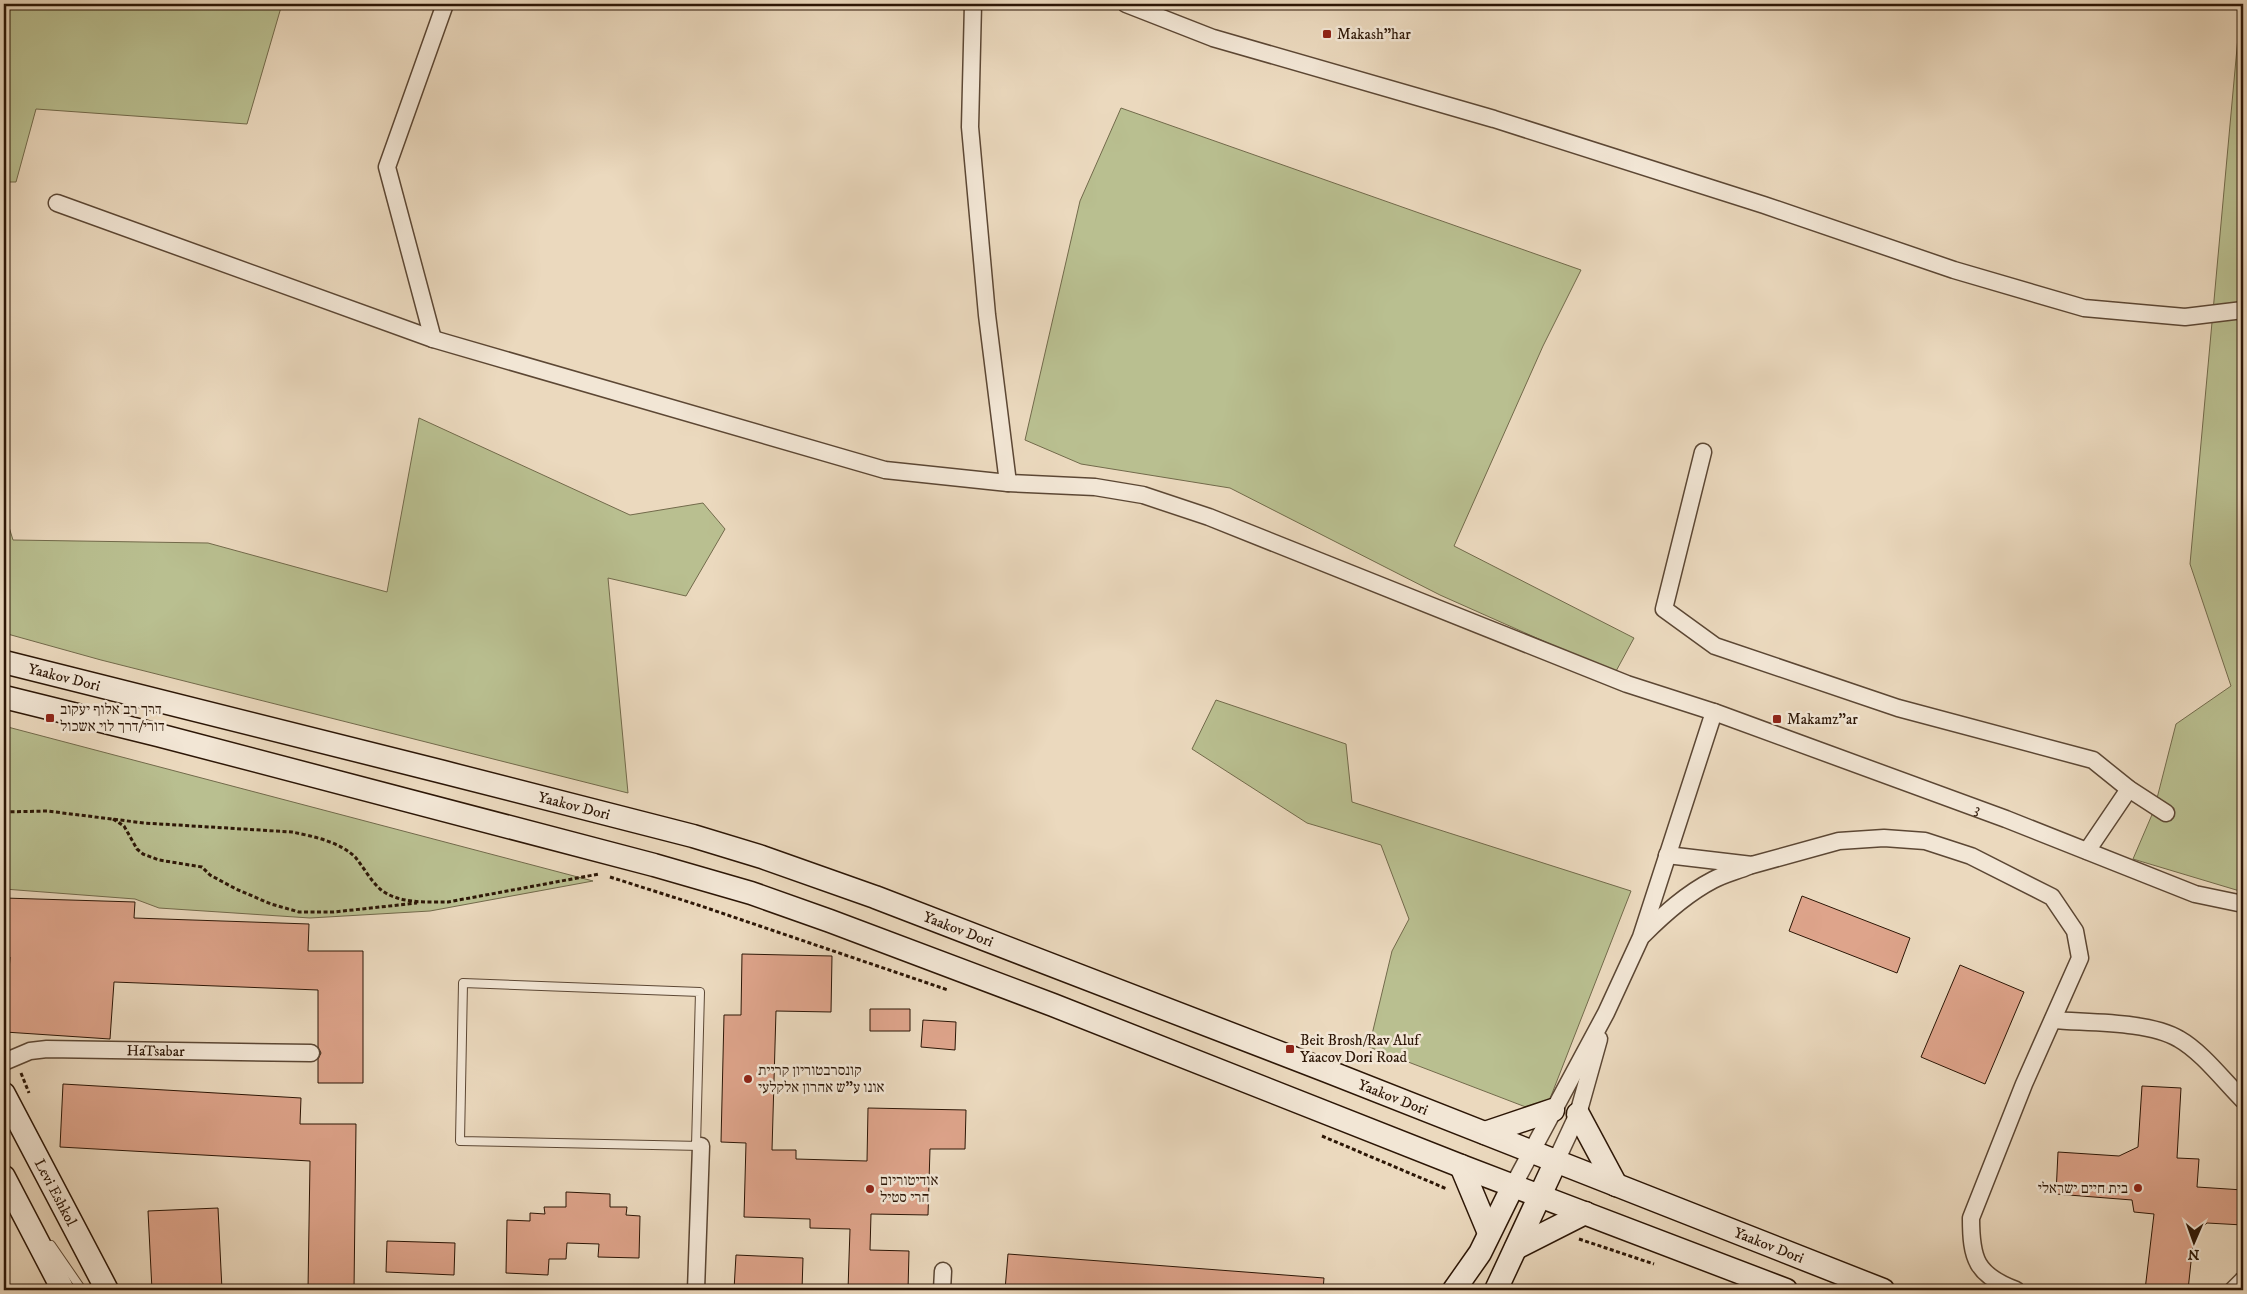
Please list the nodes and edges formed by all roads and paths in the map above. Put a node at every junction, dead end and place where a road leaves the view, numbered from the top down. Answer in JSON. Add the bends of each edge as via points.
{"nodes":[{"id":1,"x":445,"y":4,"type":"edge"},
{"id":2,"x":973,"y":4,"type":"edge"},
{"id":3,"x":1126,"y":4,"type":"edge"},
{"id":4,"x":57,"y":202,"type":"dead end"},
{"id":5,"x":2243,"y":310,"type":"edge"},
{"id":6,"x":433,"y":339,"type":"junction"},
{"id":7,"x":1703,"y":452,"type":"dead end"},
{"id":8,"x":1008,"y":483,"type":"junction"},
{"id":9,"x":4,"y":662,"type":"edge"},
{"id":10,"x":4,"y":697,"type":"edge"},
{"id":11,"x":1714,"y":712,"type":"junction"},
{"id":12,"x":2129,"y":789,"type":"junction"},
{"id":13,"x":4,"y":812,"type":"edge"},
{"id":14,"x":2166,"y":813,"type":"dead end"},
{"id":15,"x":112,"y":819,"type":"junction"},
{"id":16,"x":2087,"y":851,"type":"junction"},
{"id":17,"x":1668,"y":855,"type":"junction"},
{"id":18,"x":1752,"y":865,"type":"junction"},
{"id":19,"x":590,"y":871,"type":"dead end"},
{"id":20,"x":599,"y":874,"type":"junction"},
{"id":21,"x":422,"y":902,"type":"junction"},
{"id":22,"x":2243,"y":904,"type":"edge"},
{"id":23,"x":1641,"y":937,"type":"junction"},
{"id":24,"x":950,"y":991,"type":"dead end"},
{"id":25,"x":1606,"y":1012,"type":"junction"},
{"id":26,"x":2053,"y":1020,"type":"junction"},
{"id":27,"x":311,"y":1054,"type":"dead end"},
{"id":28,"x":4,"y":1062,"type":"edge"},
{"id":29,"x":4,"y":1094,"type":"edge"},
{"id":30,"x":2243,"y":1100,"type":"edge"},
{"id":31,"x":1553,"y":1110,"type":"junction"},
{"id":32,"x":1578,"y":1114,"type":"junction"},
{"id":33,"x":1485,"y":1133,"type":"junction"},
{"id":34,"x":1319,"y":1135,"type":"dead end"},
{"id":35,"x":698,"y":1146,"type":"junction"},
{"id":36,"x":1531,"y":1152,"type":"junction"},
{"id":37,"x":1556,"y":1162,"type":"junction"},
{"id":38,"x":1461,"y":1166,"type":"junction"},
{"id":39,"x":5,"y":1179,"type":"edge"},
{"id":40,"x":1616,"y":1185,"type":"junction"},
{"id":41,"x":1513,"y":1186,"type":"junction"},
{"id":42,"x":1540,"y":1196,"type":"junction"},
{"id":43,"x":1476,"y":1200,"type":"junction"},
{"id":44,"x":1585,"y":1213,"type":"junction"},
{"id":45,"x":1552,"y":1230,"type":"junction"},
{"id":46,"x":1489,"y":1233,"type":"junction"},
{"id":47,"x":1516,"y":1248,"type":"junction"},
{"id":48,"x":1654,"y":1265,"type":"dead end"},
{"id":49,"x":943,"y":1271,"type":"dead end"},
{"id":50,"x":2243,"y":1280,"type":"edge"},
{"id":51,"x":63,"y":1290,"type":"edge"},
{"id":52,"x":82,"y":1290,"type":"edge"},
{"id":53,"x":108,"y":1290,"type":"edge"},
{"id":54,"x":696,"y":1290,"type":"edge"},
{"id":55,"x":942,"y":1290,"type":"edge"},
{"id":56,"x":1454,"y":1290,"type":"edge"},
{"id":57,"x":1496,"y":1290,"type":"edge"},
{"id":58,"x":1786,"y":1290,"type":"edge"},
{"id":59,"x":1883,"y":1290,"type":"edge"},
{"id":60,"x":2016,"y":1290,"type":"edge"},
{"id":61,"x":2233,"y":1290,"type":"edge"}],
"edges":[{"from":1,"to":6,"type":"street","via":[[387,167]]},
{"from":2,"to":8,"type":"street","via":[[970,127],[987,316]]},
{"from":3,"to":5,"type":"street","via":[[1213,38],[1494,119],[1954,270],[2084,308],[2185,317]]},
{"from":4,"to":6,"type":"street","name":"3"},
{"from":6,"to":8,"type":"street","name":"3","via":[[885,470]]},
{"from":7,"to":12,"type":"street","via":[[1664,609],[1715,646],[1898,708],[2093,760]]},
{"from":8,"to":11,"type":"street","name":"3","via":[[1095,487],[1143,495],[1209,517],[1627,684]]},
{"from":9,"to":33,"type":"main road","name":"Yaakov Dori","via":[[693,836],[874,897]]},
{"from":10,"to":38,"type":"main road","via":[[654,865],[751,894],[1034,998]]},
{"from":11,"to":16,"type":"street","name":"3"},
{"from":11,"to":17,"type":"street"},
{"from":12,"to":14,"type":"street"},
{"from":12,"to":16,"type":"street"},
{"from":13,"to":15,"type":"path","via":[[47,811]]},
{"from":15,"to":21,"type":"path","via":[[310,835],[354,856],[380,889],[401,899]]},
{"from":15,"to":21,"type":"path","via":[[124,826],[137,849],[144,854],[159,860],[202,867],[236,889],[299,912],[334,912]]},
{"from":16,"to":22,"type":"street","name":"3","via":[[2195,894]]},
{"from":17,"to":18,"type":"street"},
{"from":17,"to":23,"type":"street"},
{"from":18,"to":23,"type":"street","via":[[1693,892]]},
{"from":18,"to":26,"type":"street","via":[[1839,841],[1884,838],[1925,841],[1971,856],[2017,878],[2052,898],[2075,931],[2080,958]]},
{"from":19,"to":20,"type":"path"},
{"from":20,"to":21,"type":"path","via":[[448,902]]},
{"from":20,"to":24,"type":"path"},
{"from":23,"to":25,"type":"street"},
{"from":25,"to":31,"type":"street"},
{"from":25,"to":32,"type":"street"},
{"from":26,"to":30,"type":"street","via":[[2146,1027],[2178,1038]]},
{"from":26,"to":60,"type":"street","via":[[1971,1218],[1971,1239],[1976,1260],[1984,1273]]},
{"from":27,"to":28,"type":"street","name":"HaTsabar","via":[[47,1049],[30,1051]]},
{"from":29,"to":53,"type":"main road","name":"Levi Eshkol"},
{"from":31,"to":33,"type":"main road"},
{"from":31,"to":36,"type":"street"},
{"from":32,"to":37,"type":"street"},
{"from":32,"to":40,"type":"main road"},
{"from":33,"to":36,"type":"main road","name":"Yaakov Dori"},
{"from":34,"to":43,"type":"path"},
{"from":35,"to":35,"type":"lane","via":[[700,992],[463,983],[460,1141]]},
{"from":35,"to":54,"type":"street"},
{"from":36,"to":37,"type":"main road","name":"Yaakov Dori"},
{"from":36,"to":41,"type":"street"},
{"from":37,"to":40,"type":"main road","name":"Yaakov Dori"},
{"from":37,"to":42,"type":"main road"},
{"from":38,"to":41,"type":"main road"},
{"from":38,"to":43,"type":"main road"},
{"from":39,"to":51,"type":"main road"},
{"from":39,"to":52,"type":"lane"},
{"from":40,"to":59,"type":"main road","name":"Yaakov Dori"},
{"from":41,"to":42,"type":"main road"},
{"from":41,"to":46,"type":"main road"},
{"from":42,"to":44,"type":"main road"},
{"from":42,"to":47,"type":"main road"},
{"from":43,"to":46,"type":"main road"},
{"from":44,"to":45,"type":"main road"},
{"from":44,"to":58,"type":"main road"},
{"from":45,"to":47,"type":"main road"},
{"from":45,"to":48,"type":"path"},
{"from":46,"to":56,"type":"main road","via":[[1480,1253]]},
{"from":47,"to":57,"type":"main road"},
{"from":49,"to":55,"type":"street"},
{"from":50,"to":61,"type":"street"}]}
